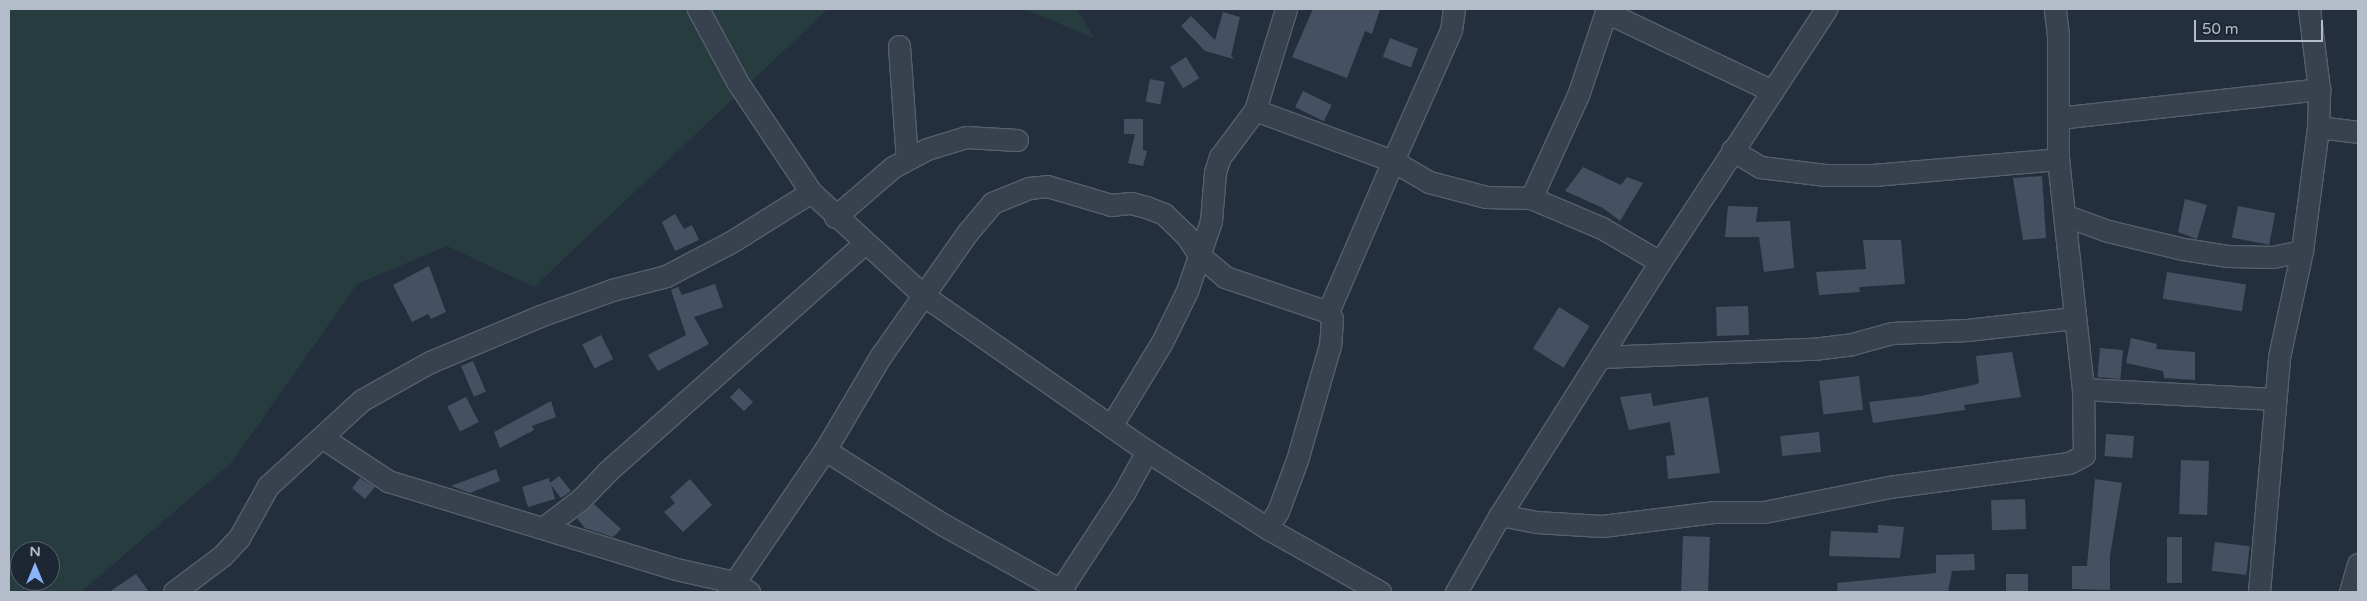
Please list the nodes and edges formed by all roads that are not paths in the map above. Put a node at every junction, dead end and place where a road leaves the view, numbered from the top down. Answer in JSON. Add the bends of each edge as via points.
{"nodes":[{"id":1,"x":698,"y":9,"type":"edge"},
{"id":2,"x":1286,"y":9,"type":"edge"},
{"id":3,"x":1454,"y":9,"type":"edge"},
{"id":4,"x":1826,"y":9,"type":"edge"},
{"id":5,"x":2055,"y":9,"type":"edge"},
{"id":6,"x":2309,"y":9,"type":"edge"},
{"id":7,"x":1607,"y":10,"type":"edge"},
{"id":8,"x":899,"y":46,"type":"dead end"},
{"id":9,"x":2319,"y":89,"type":"junction"},
{"id":10,"x":1772,"y":91,"type":"junction"},
{"id":11,"x":1255,"y":110,"type":"junction"},
{"id":12,"x":2058,"y":118,"type":"junction"},
{"id":13,"x":2318,"y":127,"type":"junction"},
{"id":14,"x":2358,"y":132,"type":"edge"},
{"id":15,"x":1017,"y":140,"type":"dead end"},
{"id":16,"x":1732,"y":150,"type":"junction"},
{"id":17,"x":907,"y":160,"type":"junction"},
{"id":18,"x":2058,"y":160,"type":"junction"},
{"id":19,"x":1393,"y":161,"type":"junction"},
{"id":20,"x":811,"y":192,"type":"junction"},
{"id":21,"x":1531,"y":198,"type":"junction"},
{"id":22,"x":2064,"y":215,"type":"junction"},
{"id":23,"x":835,"y":217,"type":"junction"},
{"id":24,"x":864,"y":244,"type":"junction"},
{"id":25,"x":2302,"y":252,"type":"junction"},
{"id":26,"x":1200,"y":255,"type":"junction"},
{"id":27,"x":1660,"y":262,"type":"junction"},
{"id":28,"x":923,"y":295,"type":"junction"},
{"id":29,"x":1328,"y":312,"type":"junction"},
{"id":30,"x":2074,"y":318,"type":"junction"},
{"id":31,"x":1600,"y":357,"type":"junction"},
{"id":32,"x":2083,"y":388,"type":"junction"},
{"id":33,"x":2274,"y":399,"type":"junction"},
{"id":34,"x":1111,"y":426,"type":"junction"},
{"id":35,"x":323,"y":438,"type":"junction"},
{"id":36,"x":825,"y":450,"type":"junction"},
{"id":37,"x":1147,"y":451,"type":"junction"},
{"id":38,"x":1500,"y":515,"type":"junction"},
{"id":39,"x":543,"y":528,"type":"junction"},
{"id":40,"x":1267,"y":528,"type":"junction"},
{"id":41,"x":2358,"y":564,"type":"edge"},
{"id":42,"x":737,"y":589,"type":"edge"},
{"id":43,"x":174,"y":592,"type":"edge"},
{"id":44,"x":1061,"y":592,"type":"edge"},
{"id":45,"x":1380,"y":592,"type":"edge"},
{"id":46,"x":1456,"y":592,"type":"edge"},
{"id":47,"x":2259,"y":592,"type":"edge"},
{"id":48,"x":2350,"y":592,"type":"edge"}],
"edges":[{"from":1,"to":20,"type":"street","via":[[738,82]]},
{"from":2,"to":11,"type":"street"},
{"from":3,"to":19,"type":"street","via":[[1451,30]]},
{"from":4,"to":10,"type":"street"},
{"from":5,"to":12,"type":"street"},
{"from":6,"to":9,"type":"street"},
{"from":7,"to":10,"type":"street"},
{"from":7,"to":21,"type":"street","via":[[1578,95]]},
{"from":8,"to":17,"type":"street"},
{"from":9,"to":12,"type":"street"},
{"from":9,"to":13,"type":"street"},
{"from":10,"to":16,"type":"street"},
{"from":11,"to":19,"type":"street"},
{"from":11,"to":26,"type":"street","via":[[1220,158],[1215,172],[1211,221]]},
{"from":12,"to":18,"type":"street"},
{"from":13,"to":14,"type":"street"},
{"from":13,"to":25,"type":"street"},
{"from":15,"to":17,"type":"street","via":[[966,137],[927,149]]},
{"from":16,"to":18,"type":"street","via":[[1760,167],[1825,175],[1873,175]]},
{"from":16,"to":27,"type":"street"},
{"from":17,"to":23,"type":"street","via":[[893,167]]},
{"from":18,"to":22,"type":"street"},
{"from":19,"to":21,"type":"street","via":[[1429,182],[1486,197]]},
{"from":19,"to":29,"type":"street"},
{"from":20,"to":23,"type":"street"},
{"from":20,"to":35,"type":"street","via":[[730,242],[666,276],[612,290],[540,316],[422,366],[362,400]]},
{"from":21,"to":27,"type":"street","via":[[1602,228]]},
{"from":22,"to":25,"type":"street","via":[[2108,231],[2192,251],[2273,257]]},
{"from":22,"to":30,"type":"street"},
{"from":23,"to":24,"type":"street"},
{"from":24,"to":28,"type":"street"},
{"from":24,"to":39,"type":"street","via":[[581,498]]},
{"from":25,"to":33,"type":"street","via":[[2282,337]]},
{"from":26,"to":28,"type":"street","via":[[1186,235],[1164,214],[1131,203],[1111,205],[1047,186],[1029,188],[992,203]]},
{"from":26,"to":29,"type":"street","via":[[1225,277]]},
{"from":26,"to":34,"type":"street","via":[[1162,342]]},
{"from":27,"to":31,"type":"street"},
{"from":28,"to":34,"type":"street"},
{"from":28,"to":36,"type":"street","via":[[880,357]]},
{"from":29,"to":40,"type":"street","via":[[1332,319],[1330,345],[1303,441],[1278,511]]},
{"from":30,"to":31,"type":"street","via":[[1958,331],[1892,333],[1852,344],[1812,349]]},
{"from":30,"to":32,"type":"street"},
{"from":31,"to":38,"type":"street"},
{"from":32,"to":33,"type":"street"},
{"from":32,"to":38,"type":"street","via":[[2086,448],[2084,455],[2069,463],[1889,487],[1764,512],[1715,512],[1602,526],[1536,522]]},
{"from":33,"to":47,"type":"street"},
{"from":34,"to":37,"type":"street"},
{"from":35,"to":39,"type":"street","via":[[388,481]]},
{"from":35,"to":43,"type":"street","via":[[268,486],[239,538],[209,568]]},
{"from":36,"to":42,"type":"street"},
{"from":36,"to":44,"type":"street","via":[[942,524]]},
{"from":37,"to":40,"type":"street"},
{"from":37,"to":44,"type":"street"},
{"from":38,"to":46,"type":"street"},
{"from":39,"to":42,"type":"street"},
{"from":40,"to":45,"type":"street"},
{"from":41,"to":48,"type":"street"}]}
